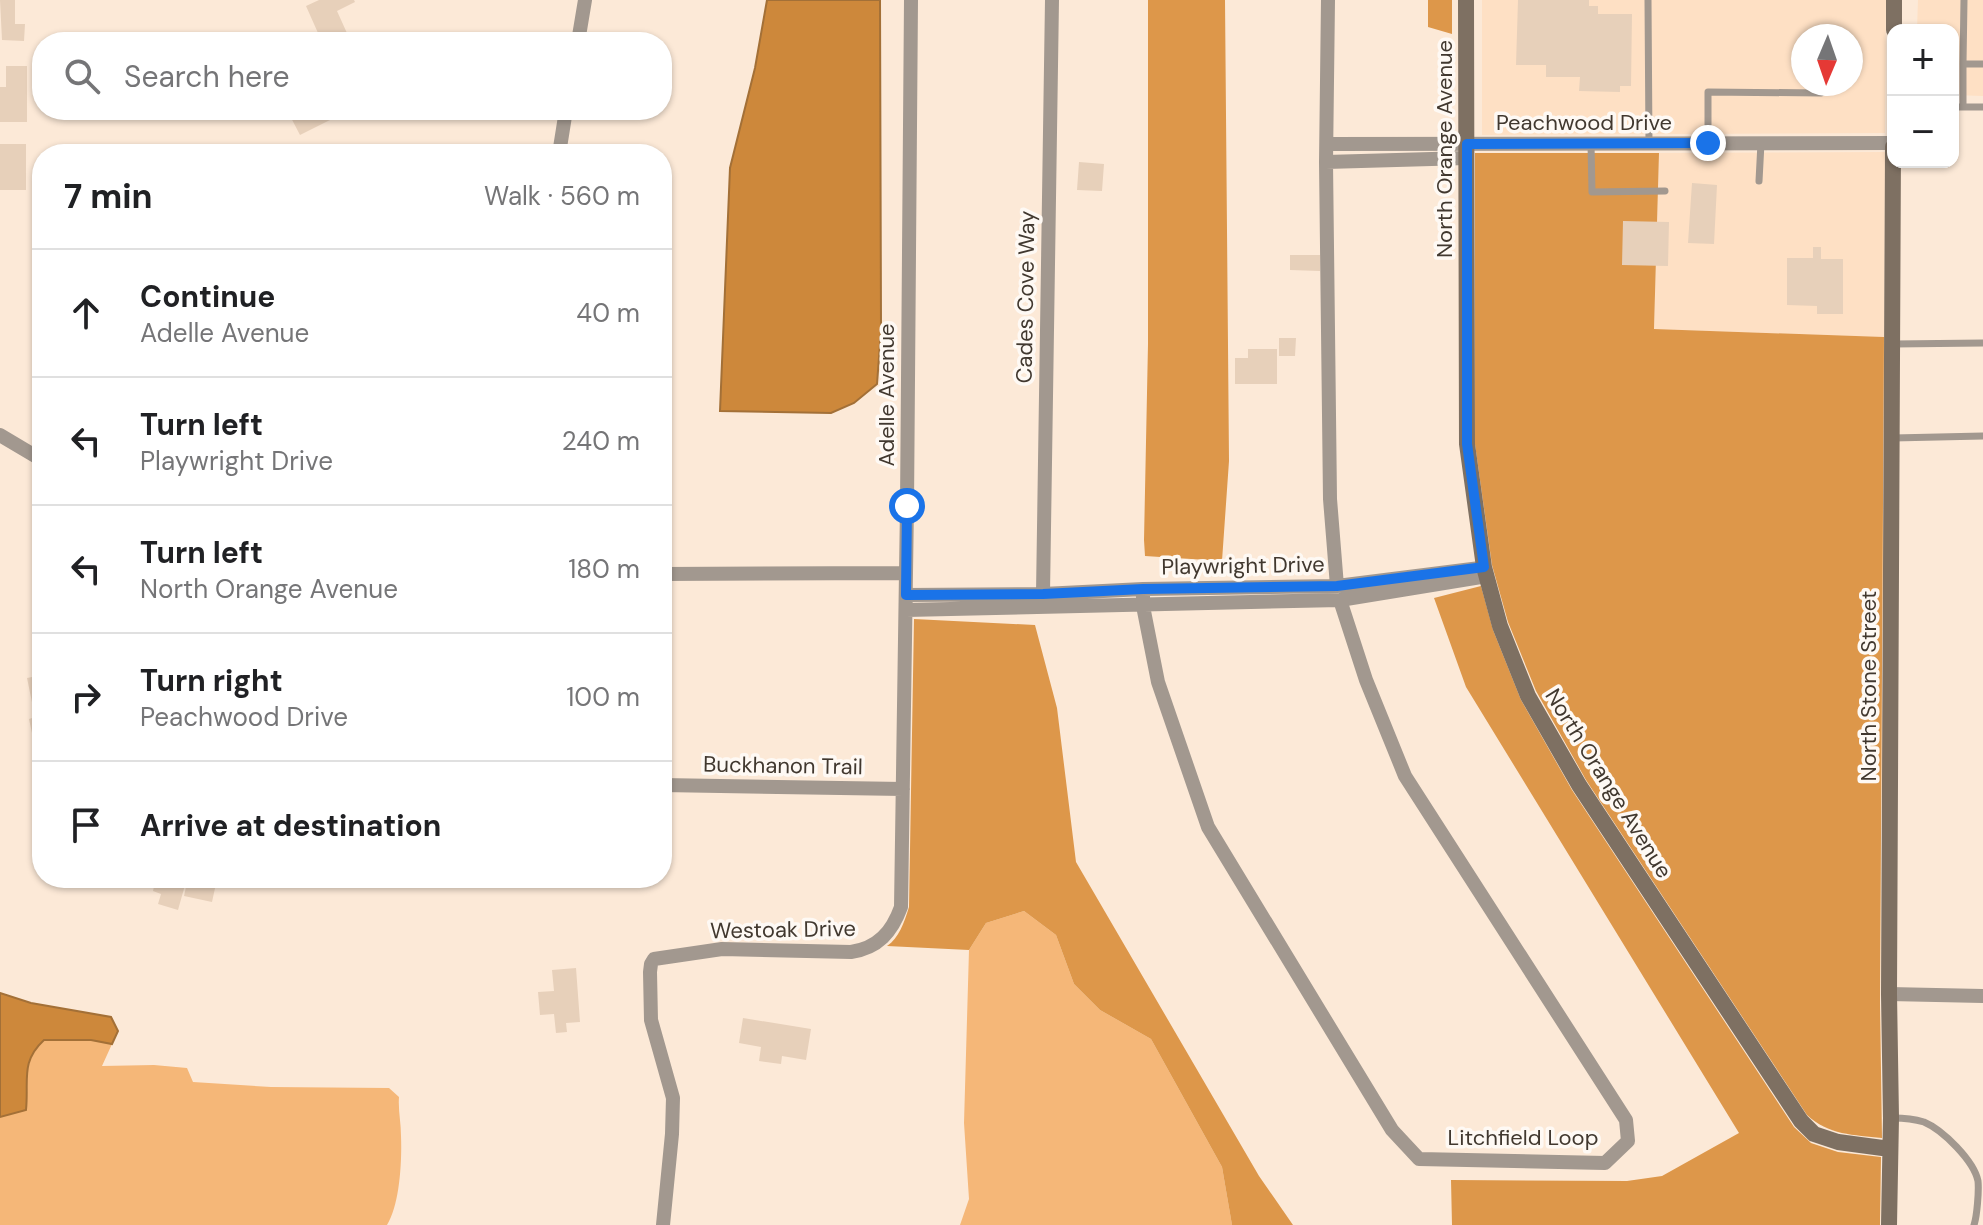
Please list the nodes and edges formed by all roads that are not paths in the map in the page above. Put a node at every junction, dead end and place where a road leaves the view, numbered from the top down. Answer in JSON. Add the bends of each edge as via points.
{"nodes":[{"id":1,"x":585,"y":0,"type":"edge"},
{"id":2,"x":911,"y":0,"type":"edge"},
{"id":3,"x":1052,"y":0,"type":"edge"},
{"id":4,"x":1328,"y":0,"type":"edge"},
{"id":5,"x":1466,"y":0,"type":"edge"},
{"id":6,"x":1648,"y":0,"type":"edge"},
{"id":7,"x":1894,"y":0,"type":"edge"},
{"id":8,"x":1964,"y":0,"type":"edge"},
{"id":9,"x":1894,"y":24,"type":"edge"},
{"id":10,"x":580,"y":32,"type":"edge"},
{"id":11,"x":1963,"y":64,"type":"junction"},
{"id":12,"x":1983,"y":64,"type":"edge"},
{"id":13,"x":1791,"y":93,"type":"edge"},
{"id":14,"x":1959,"y":107,"type":"edge"},
{"id":15,"x":1963,"y":107,"type":"junction"},
{"id":16,"x":1983,"y":107,"type":"edge"},
{"id":17,"x":564,"y":120,"type":"edge"},
{"id":18,"x":1649,"y":143,"type":"junction"},
{"id":19,"x":1708,"y":143,"type":"junction"},
{"id":20,"x":1761,"y":143,"type":"junction"},
{"id":21,"x":561,"y":144,"type":"edge"},
{"id":22,"x":1327,"y":144,"type":"junction"},
{"id":23,"x":1591,"y":144,"type":"junction"},
{"id":24,"x":1887,"y":145,"type":"edge"},
{"id":25,"x":1467,"y":151,"type":"junction"},
{"id":26,"x":1326,"y":162,"type":"junction"},
{"id":27,"x":1893,"y":168,"type":"edge"},
{"id":28,"x":1759,"y":181,"type":"dead end"},
{"id":29,"x":1665,"y":191,"type":"dead end"},
{"id":30,"x":1983,"y":343,"type":"edge"},
{"id":31,"x":1892,"y":344,"type":"junction"},
{"id":32,"x":0,"y":435,"type":"edge"},
{"id":33,"x":1983,"y":436,"type":"edge"},
{"id":34,"x":1891,"y":438,"type":"junction"},
{"id":35,"x":32,"y":454,"type":"edge"},
{"id":36,"x":1486,"y":572,"type":"junction"},
{"id":37,"x":906,"y":573,"type":"junction"},
{"id":38,"x":672,"y":574,"type":"edge"},
{"id":39,"x":1143,"y":589,"type":"junction"},
{"id":40,"x":1339,"y":593,"type":"junction"},
{"id":41,"x":1043,"y":594,"type":"junction"},
{"id":42,"x":906,"y":595,"type":"junction"},
{"id":43,"x":1143,"y":606,"type":"junction"},
{"id":44,"x":906,"y":610,"type":"junction"},
{"id":45,"x":672,"y":785,"type":"edge"},
{"id":46,"x":903,"y":789,"type":"junction"},
{"id":47,"x":889,"y":931,"type":"joint"},
{"id":48,"x":1889,"y":994,"type":"junction"},
{"id":49,"x":1983,"y":996,"type":"edge"},
{"id":50,"x":1891,"y":1118,"type":"junction"},
{"id":51,"x":1890,"y":1149,"type":"junction"},
{"id":52,"x":663,"y":1225,"type":"edge"},
{"id":53,"x":1889,"y":1225,"type":"edge"},
{"id":54,"x":1974,"y":1225,"type":"edge"}],
"edges":[{"from":1,"to":10,"type":"street"},
{"from":2,"to":37,"type":"street","name":"Adelle Avenue"},
{"from":3,"to":41,"type":"street","name":"Cades Cove Way"},
{"from":4,"to":22,"type":"street"},
{"from":5,"to":25,"type":"street","name":"North Orange Avenue"},
{"from":6,"to":18,"type":"lane"},
{"from":7,"to":9,"type":"street"},
{"from":8,"to":11,"type":"lane"},
{"from":11,"to":12,"type":"lane"},
{"from":11,"to":15,"type":"lane"},
{"from":13,"to":19,"type":"lane","via":[[1708,92]]},
{"from":14,"to":15,"type":"lane"},
{"from":15,"to":16,"type":"lane"},
{"from":17,"to":21,"type":"street"},
{"from":18,"to":19,"type":"street","name":"Peachwood Drive"},
{"from":18,"to":23,"type":"street","name":"Peachwood Drive"},
{"from":19,"to":20,"type":"street","name":"Peachwood Drive"},
{"from":20,"to":24,"type":"street","name":"Peachwood Drive"},
{"from":20,"to":28,"type":"lane"},
{"from":22,"to":25,"type":"street"},
{"from":22,"to":26,"type":"street"},
{"from":23,"to":25,"type":"street","name":"Peachwood Drive"},
{"from":23,"to":29,"type":"lane","via":[[1592,192]]},
{"from":25,"to":26,"type":"street"},
{"from":25,"to":36,"type":"street","name":"North Orange Avenue","via":[[1467,444]]},
{"from":26,"to":40,"type":"street","via":[[1330,499]]},
{"from":27,"to":31,"type":"street","name":"North Stone Street"},
{"from":30,"to":31,"type":"lane"},
{"from":31,"to":34,"type":"street","name":"North Stone Street"},
{"from":32,"to":35,"type":"street"},
{"from":33,"to":34,"type":"lane"},
{"from":34,"to":48,"type":"street","name":"North Stone Street"},
{"from":36,"to":40,"type":"street","name":"Playwright Drive"},
{"from":36,"to":51,"type":"street","name":"North Orange Avenue","via":[[1500,626],[1528,696],[1579,785],[1801,1121],[1814,1134],[1838,1142]]},
{"from":37,"to":38,"type":"street"},
{"from":37,"to":42,"type":"street","name":"Adelle Avenue"},
{"from":39,"to":40,"type":"street","name":"Playwright Drive"},
{"from":39,"to":41,"type":"street","name":"Playwright Drive"},
{"from":39,"to":43,"type":"street"},
{"from":40,"to":43,"type":"street","name":"Playwright Drive"},
{"from":40,"to":43,"type":"street","name":"Litchfield Loop","via":[[1366,680],[1405,776],[1626,1120],[1628,1141],[1605,1163],[1419,1159],[1392,1130],[1208,827],[1158,682]]},
{"from":41,"to":42,"type":"street","name":"Playwright Drive"},
{"from":42,"to":44,"type":"street","name":"Adelle Avenue"},
{"from":43,"to":44,"type":"street","name":"Playwright Drive"},
{"from":44,"to":46,"type":"street","name":"Adelle Avenue"},
{"from":45,"to":46,"type":"street","name":"Buckhanon Trail"},
{"from":46,"to":47,"type":"street","name":"Adelle Avenue","via":[[901,907]]},
{"from":47,"to":52,"type":"street","name":"Westoak Drive","via":[[878,943],[851,952],[722,949],[654,959],[651,1020],[673,1098]]},
{"from":48,"to":49,"type":"street"},
{"from":48,"to":50,"type":"street","name":"North Stone Street"},
{"from":50,"to":51,"type":"street","name":"North Stone Street"},
{"from":50,"to":54,"type":"lane","via":[[1925,1123],[1963,1153],[1978,1180]]},
{"from":51,"to":53,"type":"street","name":"North Stone Street"}]}
